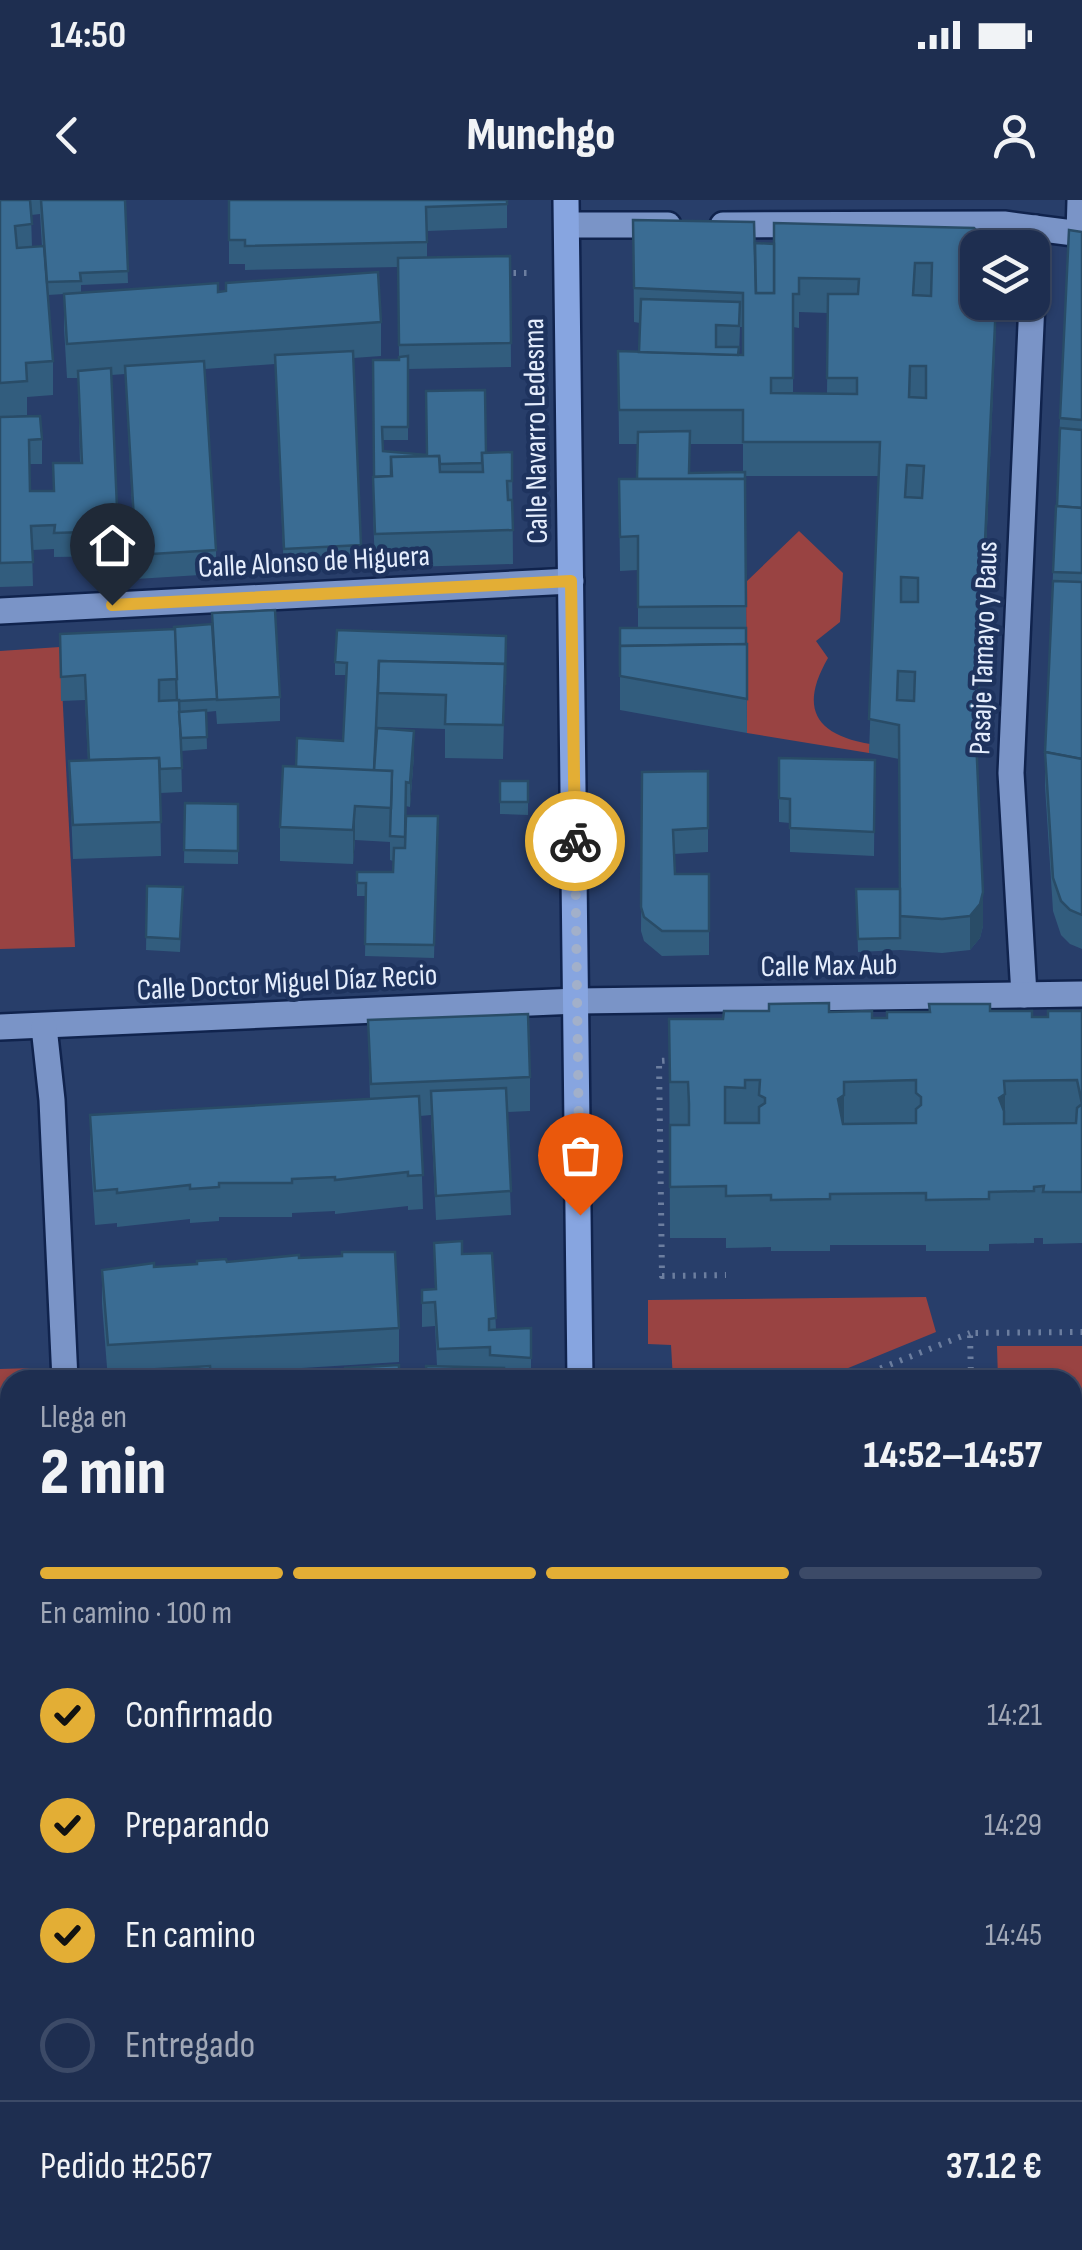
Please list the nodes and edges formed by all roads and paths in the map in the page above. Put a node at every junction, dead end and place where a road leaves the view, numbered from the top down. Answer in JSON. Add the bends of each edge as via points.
{"nodes":[{"id":1,"x":1080,"y":200,"type":"edge"},
{"id":2,"x":567,"y":213,"type":"edge"},
{"id":3,"x":1035,"y":228,"type":"joint"},
{"id":4,"x":1080,"y":234,"type":"edge"},
{"id":5,"x":566,"y":273,"type":"junction"},
{"id":6,"x":492,"y":274,"type":"edge"},
{"id":7,"x":1031,"y":320,"type":"edge"},
{"id":8,"x":571,"y":581,"type":"junction"},
{"id":9,"x":0,"y":611,"type":"edge"},
{"id":10,"x":1082,"y":994,"type":"edge"},
{"id":11,"x":1024,"y":995,"type":"junction"},
{"id":12,"x":675,"y":1001,"type":"junction"},
{"id":13,"x":577,"y":1002,"type":"junction"},
{"id":14,"x":0,"y":1027,"type":"edge"},
{"id":15,"x":44,"y":1027,"type":"junction"},
{"id":16,"x":726,"y":1275,"type":"dead end"},
{"id":17,"x":1082,"y":1332,"type":"edge"},
{"id":18,"x":970,"y":1333,"type":"junction"},
{"id":19,"x":65,"y":1370,"type":"edge"},
{"id":20,"x":580,"y":1370,"type":"edge"},
{"id":21,"x":877,"y":1370,"type":"edge"},
{"id":22,"x":971,"y":1370,"type":"edge"}],
"edges":[{"from":1,"to":4,"type":"street"},
{"from":2,"to":3,"type":"street"},
{"from":2,"to":5,"type":"main road","name":"Calle Navarro Ledesma"},
{"from":3,"to":4,"type":"street"},
{"from":5,"to":6,"type":"path"},
{"from":5,"to":8,"type":"main road","name":"Calle Navarro Ledesma"},
{"from":7,"to":11,"type":"street","name":"Pasaje Tamayo y Baus","via":[[1011,773]]},
{"from":8,"to":9,"type":"street","name":"Calle Alonso de Higuera"},
{"from":8,"to":13,"type":"main road","name":"Calle Navarro Ledesma"},
{"from":10,"to":11,"type":"street","name":"Calle Max Aub"},
{"from":11,"to":12,"type":"street","name":"Calle Max Aub"},
{"from":12,"to":13,"type":"street","name":"Calle Max Aub"},
{"from":12,"to":16,"type":"path","via":[[676,1060],[659,1060],[662,1276]]},
{"from":13,"to":15,"type":"street","name":"Calle Doctor Miguel Díaz Recio"},
{"from":13,"to":20,"type":"main road","name":"Calle Navarro Ledesma"},
{"from":14,"to":15,"type":"street","name":"Calle Doctor Miguel Díaz Recio"},
{"from":15,"to":19,"type":"street"},
{"from":17,"to":18,"type":"path"},
{"from":18,"to":21,"type":"path"},
{"from":18,"to":22,"type":"path"}]}
